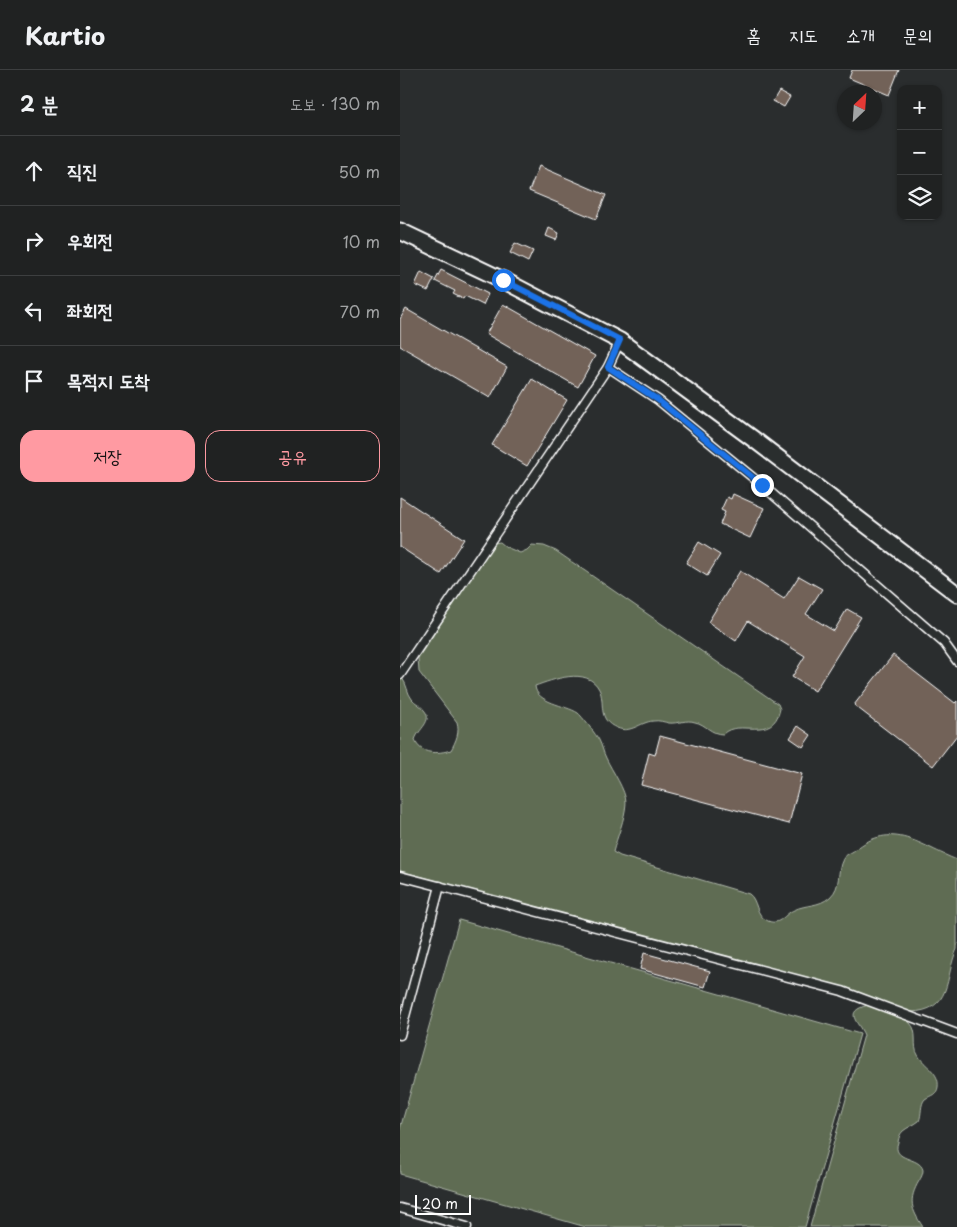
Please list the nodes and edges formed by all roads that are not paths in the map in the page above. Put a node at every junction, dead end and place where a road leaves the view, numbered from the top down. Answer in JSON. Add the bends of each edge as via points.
{"nodes":[{"id":1,"x":400,"y":231,"type":"edge"},
{"id":2,"x":620,"y":340,"type":"junction"},
{"id":3,"x":608,"y":367,"type":"junction"},
{"id":4,"x":957,"y":594,"type":"edge"},
{"id":5,"x":957,"y":661,"type":"edge"},
{"id":6,"x":400,"y":675,"type":"edge"},
{"id":7,"x":400,"y":876,"type":"edge"},
{"id":8,"x":440,"y":886,"type":"junction"},
{"id":9,"x":957,"y":1034,"type":"edge"},
{"id":10,"x":400,"y":1035,"type":"edge"},
{"id":11,"x":400,"y":1208,"type":"edge"},
{"id":12,"x":466,"y":1227,"type":"edge"}],
"edges":[{"from":1,"to":2,"type":"street"},
{"from":2,"to":3,"type":"lane"},
{"from":2,"to":4,"type":"street"},
{"from":3,"to":5,"type":"lane","via":[[658,400],[762,485],[944,643]]},
{"from":3,"to":6,"type":"lane"},
{"from":7,"to":8,"type":"lane"},
{"from":8,"to":9,"type":"lane","via":[[842,991]]},
{"from":8,"to":10,"type":"lane"},
{"from":11,"to":12,"type":"lane"}]}
